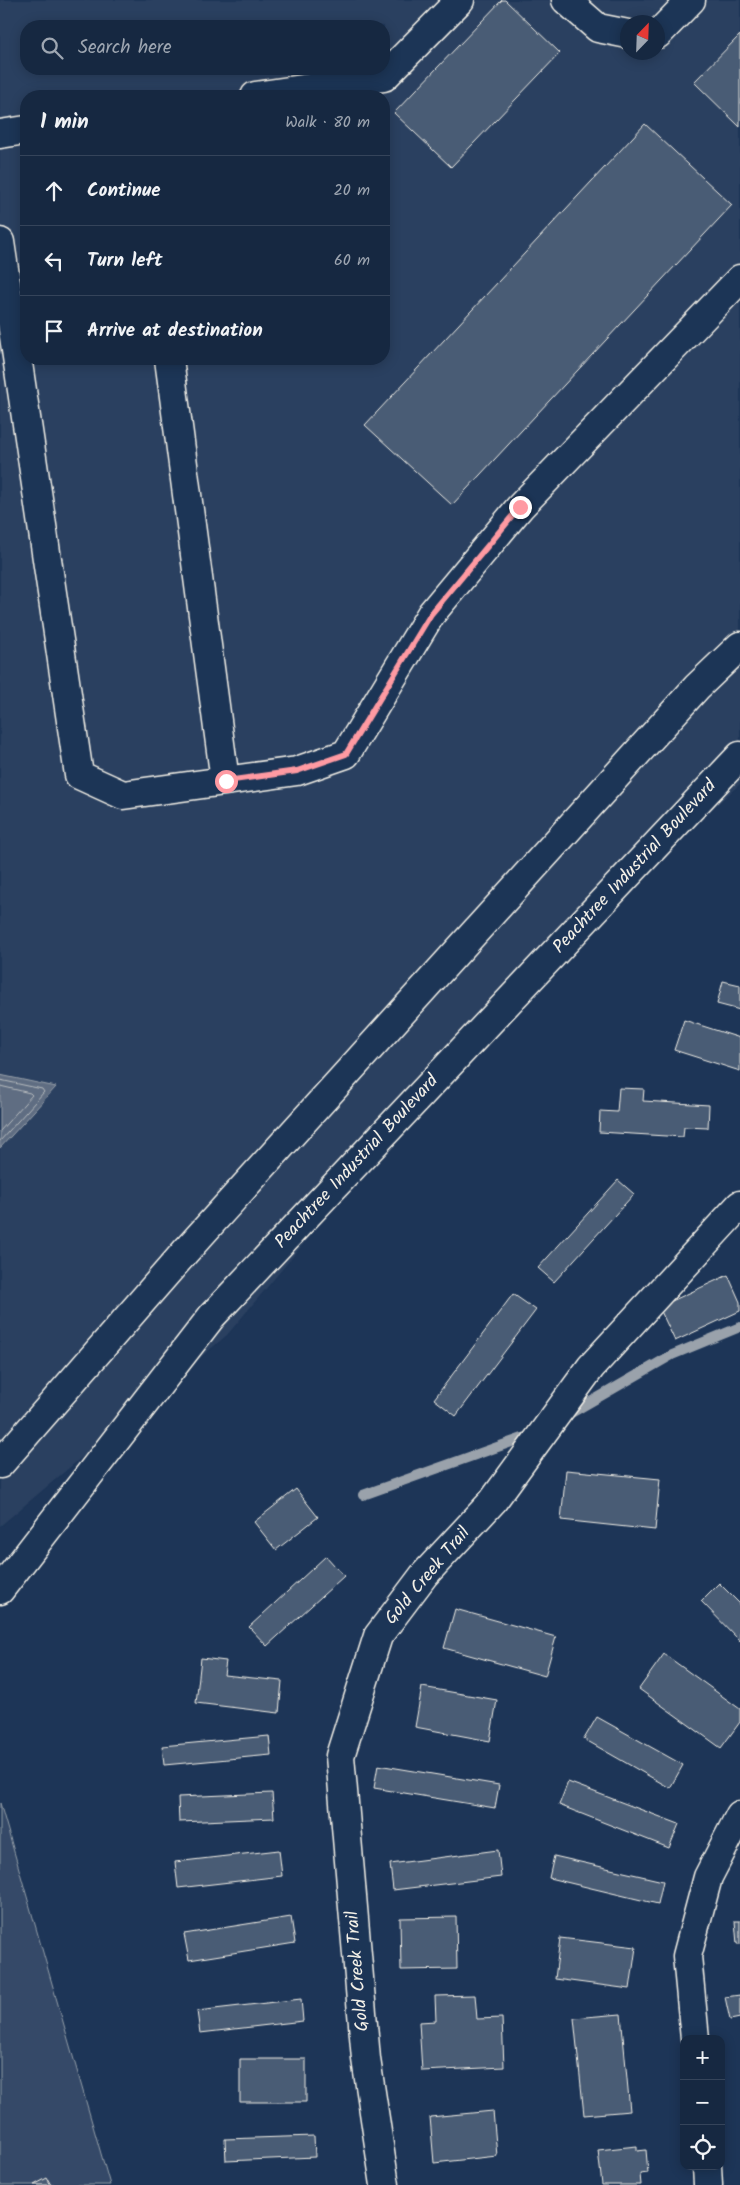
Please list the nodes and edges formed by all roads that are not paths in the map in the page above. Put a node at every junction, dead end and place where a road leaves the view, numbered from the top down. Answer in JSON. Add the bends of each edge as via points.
{"nodes":[{"id":1,"x":460,"y":0,"type":"edge"},
{"id":2,"x":566,"y":0,"type":"edge"},
{"id":3,"x":691,"y":0,"type":"edge"},
{"id":4,"x":665,"y":27,"type":"edge"},
{"id":5,"x":620,"y":32,"type":"edge"},
{"id":6,"x":390,"y":71,"type":"edge"},
{"id":7,"x":386,"y":75,"type":"edge"},
{"id":8,"x":296,"y":90,"type":"edge"},
{"id":9,"x":20,"y":131,"type":"edge"},
{"id":10,"x":0,"y":134,"type":"edge"},
{"id":11,"x":0,"y":242,"type":"edge"},
{"id":12,"x":740,"y":278,"type":"edge"},
{"id":13,"x":170,"y":365,"type":"edge"},
{"id":14,"x":740,"y":646,"type":"edge"},
{"id":15,"x":740,"y":756,"type":"edge"},
{"id":16,"x":226,"y":781,"type":"junction"},
{"id":17,"x":740,"y":1205,"type":"edge"},
{"id":18,"x":0,"y":1464,"type":"edge"},
{"id":19,"x":0,"y":1590,"type":"edge"},
{"id":20,"x":740,"y":1815,"type":"edge"},
{"id":21,"x":695,"y":2035,"type":"edge"},
{"id":22,"x":707,"y":2170,"type":"edge"},
{"id":23,"x":386,"y":2185,"type":"edge"},
{"id":24,"x":708,"y":2185,"type":"edge"}],
"edges":[{"from":1,"to":6,"type":"street"},
{"from":2,"to":5,"type":"street","via":[[598,28]]},
{"from":3,"to":4,"type":"street"},
{"from":7,"to":8,"type":"street"},
{"from":9,"to":10,"type":"street"},
{"from":11,"to":16,"type":"street","via":[[79,775],[123,795]]},
{"from":12,"to":16,"type":"street","via":[[520,507],[438,606],[346,754],[297,771]]},
{"from":13,"to":16,"type":"street"},
{"from":14,"to":18,"type":"street","via":[[697,687],[185,1252]]},
{"from":15,"to":19,"type":"street","name":"Peachtree Industrial Boulevard","via":[[212,1316]]},
{"from":17,"to":23,"type":"street","name":"Gold Creek Trail","via":[[591,1367],[493,1501],[424,1575],[378,1636],[340,1756],[366,2059]]},
{"from":20,"to":21,"type":"street","via":[[708,1877],[687,1956]]},
{"from":22,"to":24,"type":"street"}]}
